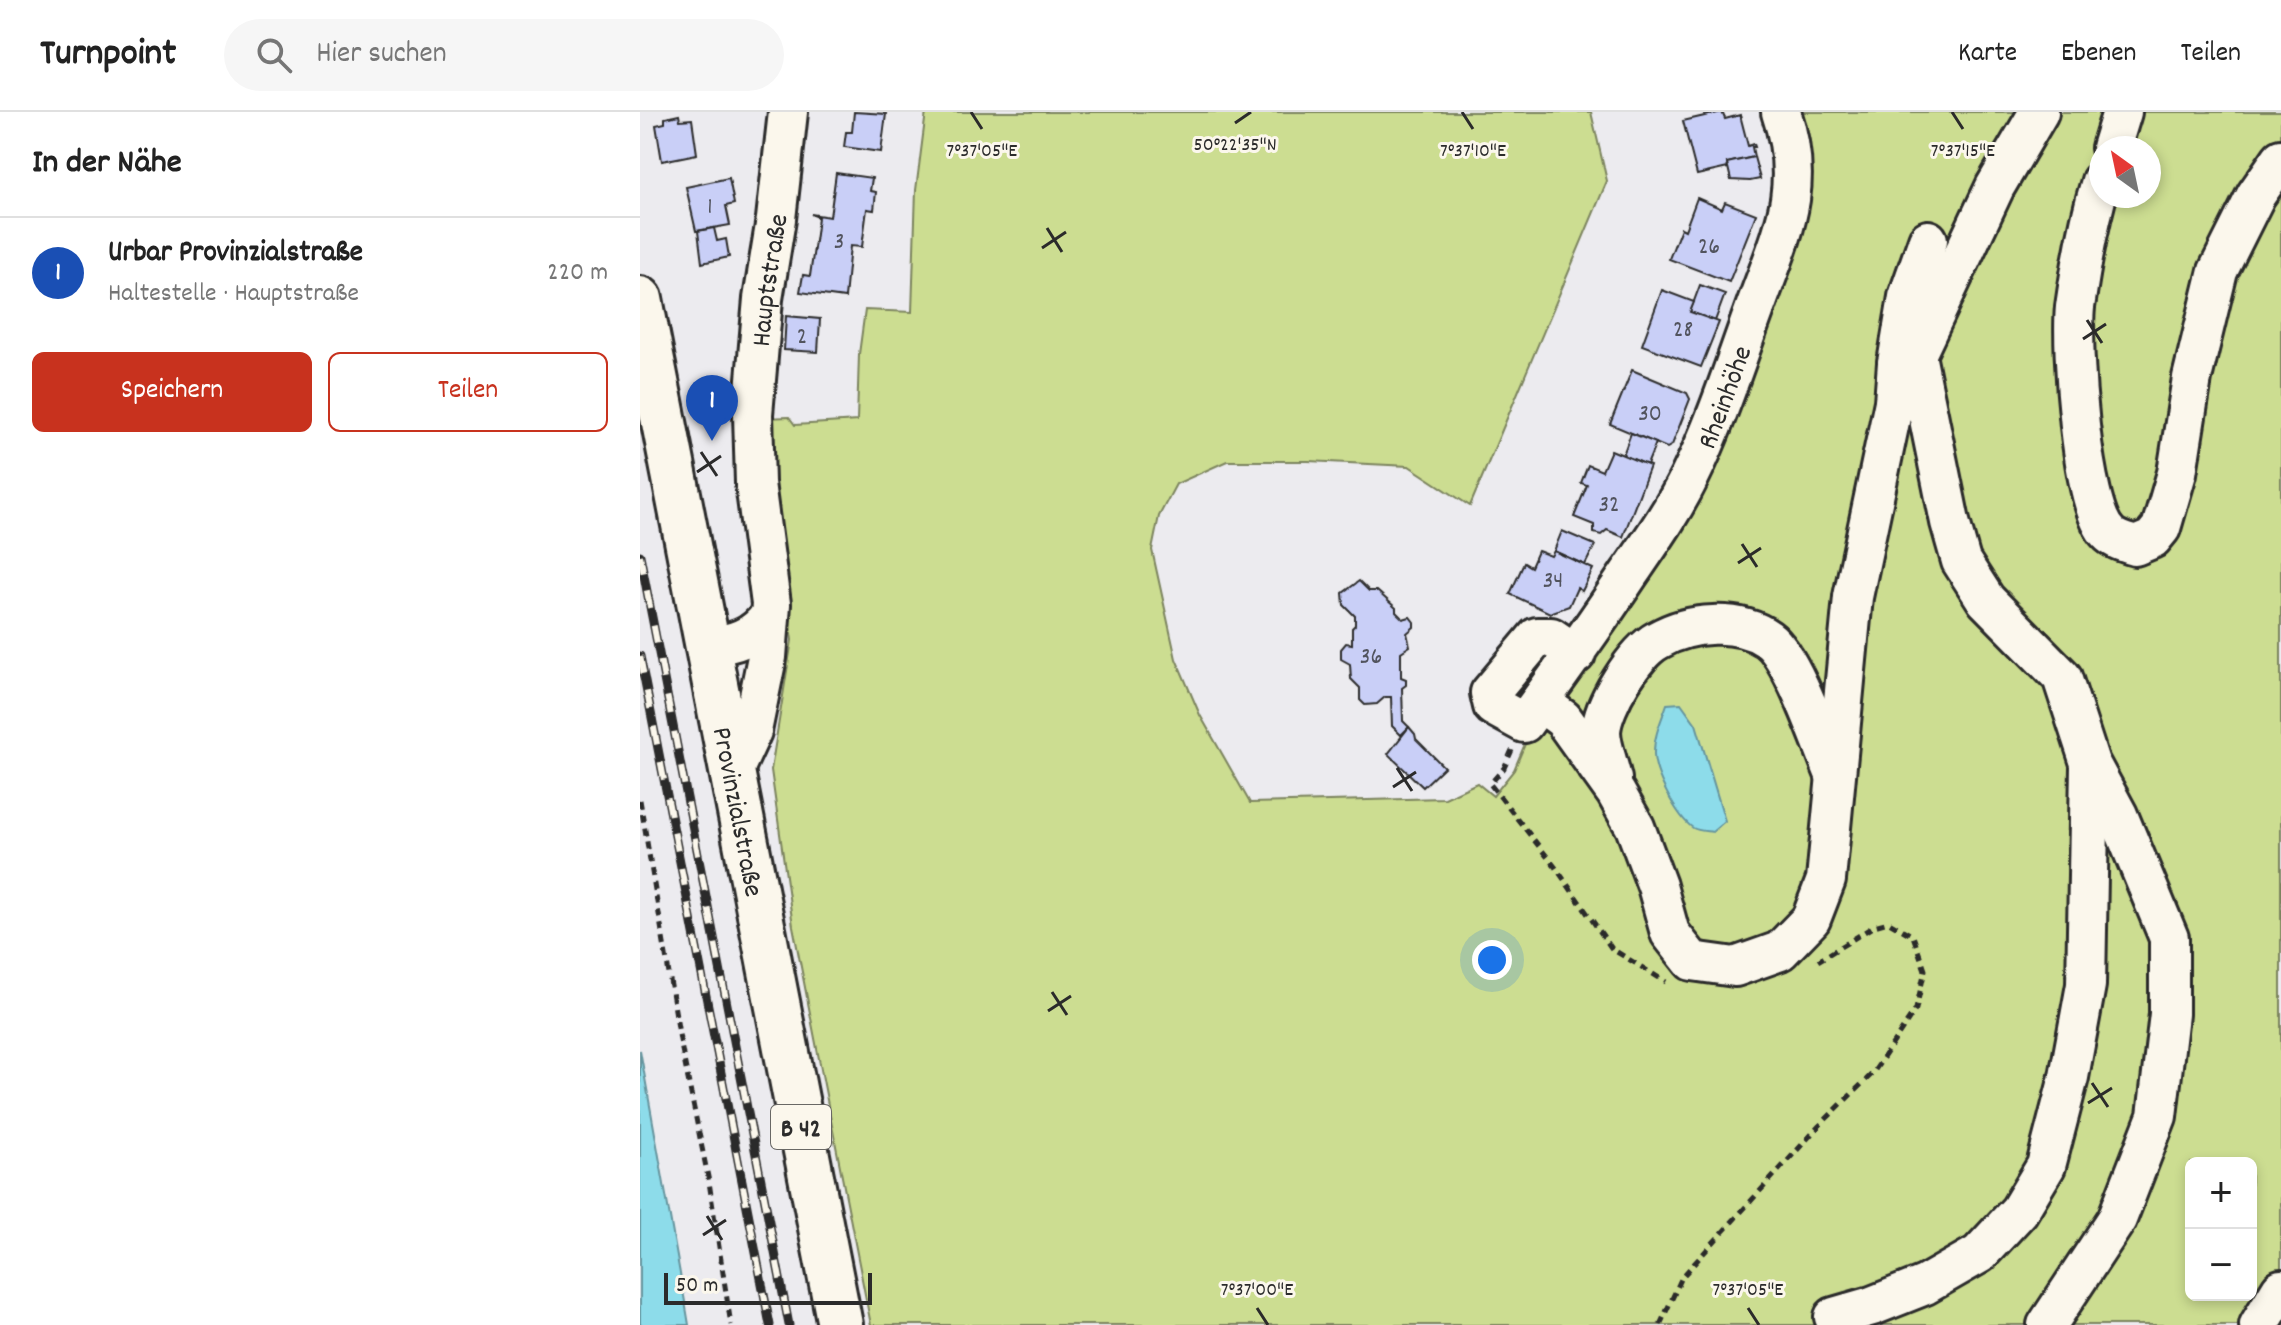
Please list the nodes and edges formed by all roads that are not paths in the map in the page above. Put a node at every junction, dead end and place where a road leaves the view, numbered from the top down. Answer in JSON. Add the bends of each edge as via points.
{"nodes":[{"id":1,"x":788,"y":112,"type":"edge"},
{"id":2,"x":1781,"y":112,"type":"edge"},
{"id":3,"x":2039,"y":112,"type":"edge"},
{"id":4,"x":2122,"y":112,"type":"edge"},
{"id":5,"x":2115,"y":136,"type":"edge"},
{"id":6,"x":2281,"y":159,"type":"edge"},
{"id":7,"x":2096,"y":208,"type":"edge"},
{"id":8,"x":1928,"y":240,"type":"dead end"},
{"id":9,"x":640,"y":299,"type":"edge"},
{"id":10,"x":1907,"y":359,"type":"junction"},
{"id":11,"x":770,"y":615,"type":"junction"},
{"id":12,"x":707,"y":647,"type":"junction"},
{"id":13,"x":1576,"y":654,"type":"junction"},
{"id":14,"x":1532,"y":712,"type":"junction"},
{"id":15,"x":2090,"y":763,"type":"junction"},
{"id":16,"x":732,"y":774,"type":"junction"},
{"id":17,"x":1836,"y":778,"type":"junction"},
{"id":18,"x":1616,"y":793,"type":"junction"},
{"id":19,"x":2281,"y":1289,"type":"edge"},
{"id":20,"x":1834,"y":1317,"type":"dead end"},
{"id":21,"x":840,"y":1325,"type":"edge"},
{"id":22,"x":2047,"y":1325,"type":"edge"},
{"id":23,"x":2259,"y":1325,"type":"edge"}],
"edges":[{"from":1,"to":11,"type":"street","name":"Hauptstraße","via":[[753,414]]},
{"from":2,"to":13,"type":"street","name":"Rheinhöhe","via":[[1794,166],[1787,218],[1715,419],[1674,506]]},
{"from":3,"to":10,"type":"street"},
{"from":4,"to":5,"type":"street"},
{"from":6,"to":7,"type":"street","via":[[2256,195],[2218,271],[2161,528],[2135,546],[2108,534],[2098,517],[2076,391],[2075,309]]},
{"from":8,"to":10,"type":"street","via":[[1908,297]]},
{"from":9,"to":12,"type":"main road","name":"Provinzialstraße","number":"B 42"},
{"from":10,"to":15,"type":"street","via":[[1961,561],[1986,600],[2062,677]]},
{"from":10,"to":17,"type":"street","via":[[1853,597]]},
{"from":11,"to":12,"type":"street","via":[[745,638]]},
{"from":11,"to":16,"type":"street","name":"Hauptstraße","via":[[752,731]]},
{"from":12,"to":16,"type":"main road","name":"Provinzialstraße","number":"B 42"},
{"from":13,"to":14,"type":"street","name":"Rheinhöhe"},
{"from":13,"to":14,"type":"street","via":[[1551,637],[1537,637],[1490,693],[1493,706]]},
{"from":14,"to":18,"type":"street","via":[[1563,719]]},
{"from":15,"to":20,"type":"street","via":[[2086,985],[2046,1166],[2019,1211],[1979,1254],[1925,1285]]},
{"from":15,"to":22,"type":"street","via":[[2118,815],[2169,938],[2169,1014],[2157,1116],[2123,1204]]},
{"from":16,"to":21,"type":"main road","name":"Provinzialstraße","number":"B 42"},
{"from":17,"to":18,"type":"street","via":[[1791,670],[1769,640],[1736,626],[1693,626],[1656,641],[1613,695],[1601,732]]},
{"from":17,"to":18,"type":"street","via":[[1826,880],[1811,919],[1780,951],[1735,967],[1692,961],[1670,933],[1635,827]]},
{"from":19,"to":23,"type":"street"}]}
